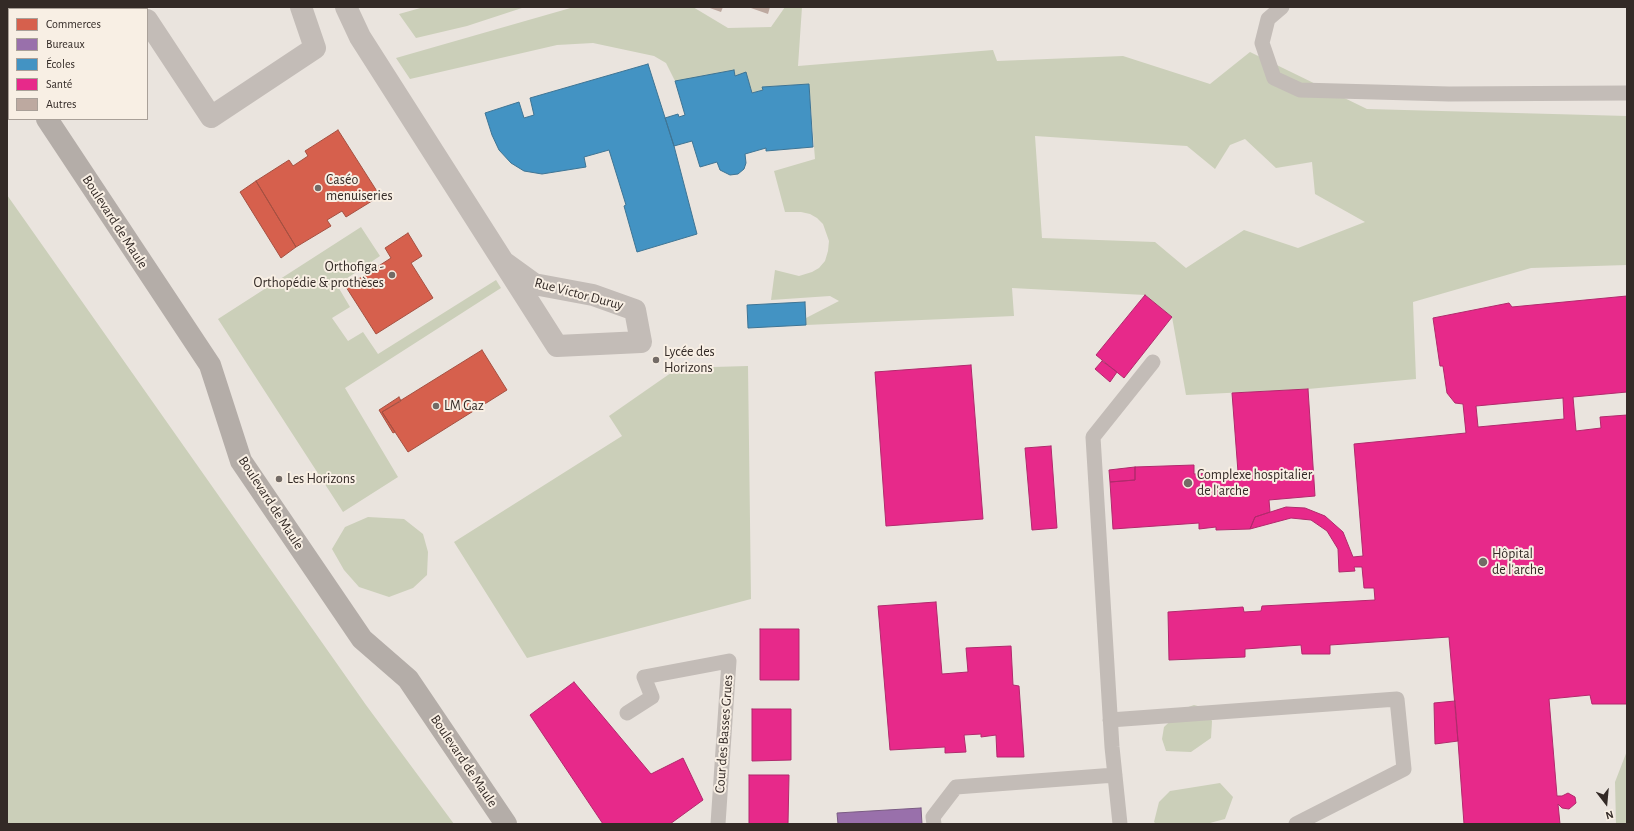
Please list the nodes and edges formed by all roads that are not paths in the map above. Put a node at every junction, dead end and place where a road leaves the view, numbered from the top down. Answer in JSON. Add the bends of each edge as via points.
{"nodes":[{"id":1,"x":301,"y":7,"type":"edge"},
{"id":2,"x":346,"y":7,"type":"edge"},
{"id":3,"x":1282,"y":7,"type":"edge"},
{"id":4,"x":148,"y":22,"type":"edge"},
{"id":5,"x":1627,"y":93,"type":"edge"},
{"id":6,"x":48,"y":120,"type":"edge"},
{"id":7,"x":504,"y":263,"type":"junction"},
{"id":8,"x":1153,"y":362,"type":"dead end"},
{"id":9,"x":627,"y":713,"type":"dead end"},
{"id":10,"x":1110,"y":720,"type":"junction"},
{"id":11,"x":1115,"y":775,"type":"junction"},
{"id":12,"x":506,"y":824,"type":"edge"},
{"id":13,"x":718,"y":824,"type":"edge"},
{"id":14,"x":934,"y":824,"type":"edge"},
{"id":15,"x":1120,"y":824,"type":"edge"},
{"id":16,"x":1296,"y":824,"type":"edge"}],
"edges":[{"from":1,"to":4,"type":"street","via":[[315,48],[210,117]]},
{"from":2,"to":7,"type":"street","name":"Rue Victor Duruy","via":[[360,37]]},
{"from":3,"to":5,"type":"lane","via":[[1268,19],[1262,43],[1274,78],[1300,90],[1449,94]]},
{"from":6,"to":12,"type":"main road","name":"Boulevard de Maule","via":[[210,365],[241,461],[362,639],[408,679]]},
{"from":7,"to":7,"type":"street","name":"Rue Victor Duruy","via":[[534,284],[593,295],[635,310],[641,342],[557,346]]},
{"from":8,"to":10,"type":"lane","via":[[1093,437]]},
{"from":9,"to":13,"type":"lane","name":"Cour des Basses Grues","via":[[652,697],[644,677],[729,661]]},
{"from":10,"to":11,"type":"lane"},
{"from":10,"to":16,"type":"lane","via":[[1397,699],[1404,769]]},
{"from":11,"to":14,"type":"lane","via":[[956,787],[933,817]]},
{"from":11,"to":15,"type":"lane"}]}
